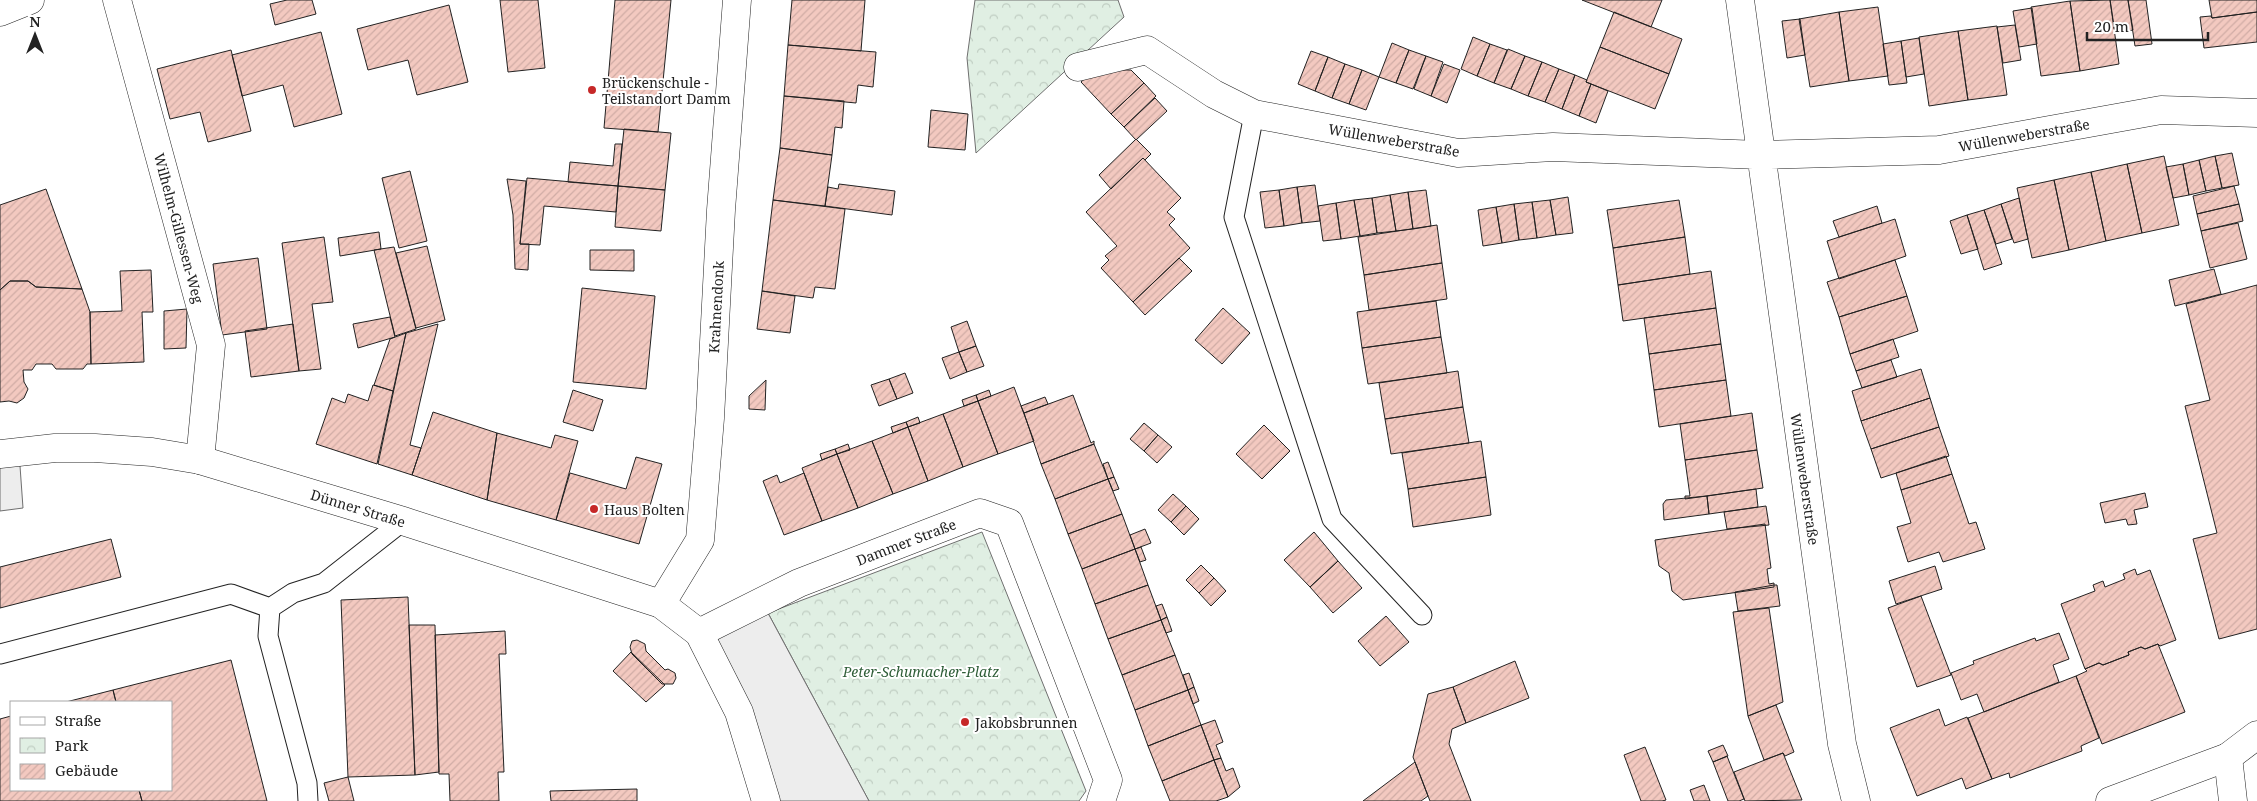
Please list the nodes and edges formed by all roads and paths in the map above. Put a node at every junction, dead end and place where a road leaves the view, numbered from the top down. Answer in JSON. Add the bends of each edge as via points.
{"nodes":[{"id":1,"x":30,"y":0,"type":"edge"},
{"id":2,"x":117,"y":0,"type":"edge"},
{"id":3,"x":737,"y":0,"type":"edge"},
{"id":4,"x":1740,"y":0,"type":"edge"},
{"id":5,"x":0,"y":12,"type":"edge"},
{"id":6,"x":1078,"y":67,"type":"dead end"},
{"id":7,"x":2257,"y":113,"type":"edge"},
{"id":8,"x":1254,"y":114,"type":"junction"},
{"id":9,"x":1760,"y":155,"type":"junction"},
{"id":10,"x":0,"y":454,"type":"edge"},
{"id":11,"x":200,"y":460,"type":"junction"},
{"id":12,"x":403,"y":521,"type":"junction"},
{"id":13,"x":661,"y":604,"type":"junction"},
{"id":14,"x":270,"y":608,"type":"junction"},
{"id":15,"x":1422,"y":615,"type":"dead end"},
{"id":16,"x":699,"y":633,"type":"junction"},
{"id":17,"x":0,"y":654,"type":"edge"},
{"id":18,"x":2257,"y":735,"type":"edge"},
{"id":19,"x":2228,"y":757,"type":"junction"},
{"id":20,"x":308,"y":801,"type":"edge"},
{"id":21,"x":766,"y":801,"type":"edge"},
{"id":22,"x":1101,"y":801,"type":"edge"},
{"id":23,"x":1856,"y":801,"type":"edge"},
{"id":24,"x":2110,"y":801,"type":"edge"},
{"id":25,"x":2233,"y":801,"type":"edge"}],
"edges":[{"from":1,"to":5,"type":"street"},
{"from":2,"to":11,"type":"street","name":"Wilhelm-Gillessen-Weg","via":[[211,345]]},
{"from":3,"to":13,"type":"street","name":"Krahnendonk","via":[[700,540]]},
{"from":4,"to":9,"type":"street","name":"Wüllenweberstraße"},
{"from":6,"to":8,"type":"street","name":"Wüllenweberstraße","via":[[1146,50],[1214,94]]},
{"from":7,"to":9,"type":"street","name":"Wüllenweberstraße","via":[[2161,110],[1940,150]]},
{"from":8,"to":9,"type":"street","name":"Wüllenweberstraße","via":[[1458,153],[1553,147]]},
{"from":8,"to":15,"type":"lane","via":[[1234,217],[1332,518]]},
{"from":9,"to":23,"type":"street","name":"Wüllenweberstraße","via":[[1842,744]]},
{"from":10,"to":11,"type":"street","name":"Dünner Straße","via":[[54,448],[95,448]]},
{"from":11,"to":12,"type":"street","name":"Dünner Straße"},
{"from":12,"to":13,"type":"street","name":"Dünner Straße"},
{"from":12,"to":14,"type":"lane","via":[[324,583],[293,593]]},
{"from":13,"to":16,"type":"street","name":"Dünner Straße"},
{"from":14,"to":17,"type":"lane","via":[[231,594]]},
{"from":14,"to":20,"type":"lane","via":[[268,636],[307,783]]},
{"from":16,"to":21,"type":"street","via":[[739,712]]},
{"from":16,"to":22,"type":"street","name":"Dammer Straße","via":[[799,583],[980,513],[1009,523],[1108,780]]},
{"from":18,"to":19,"type":"street"},
{"from":19,"to":24,"type":"street"},
{"from":19,"to":25,"type":"street"}]}
